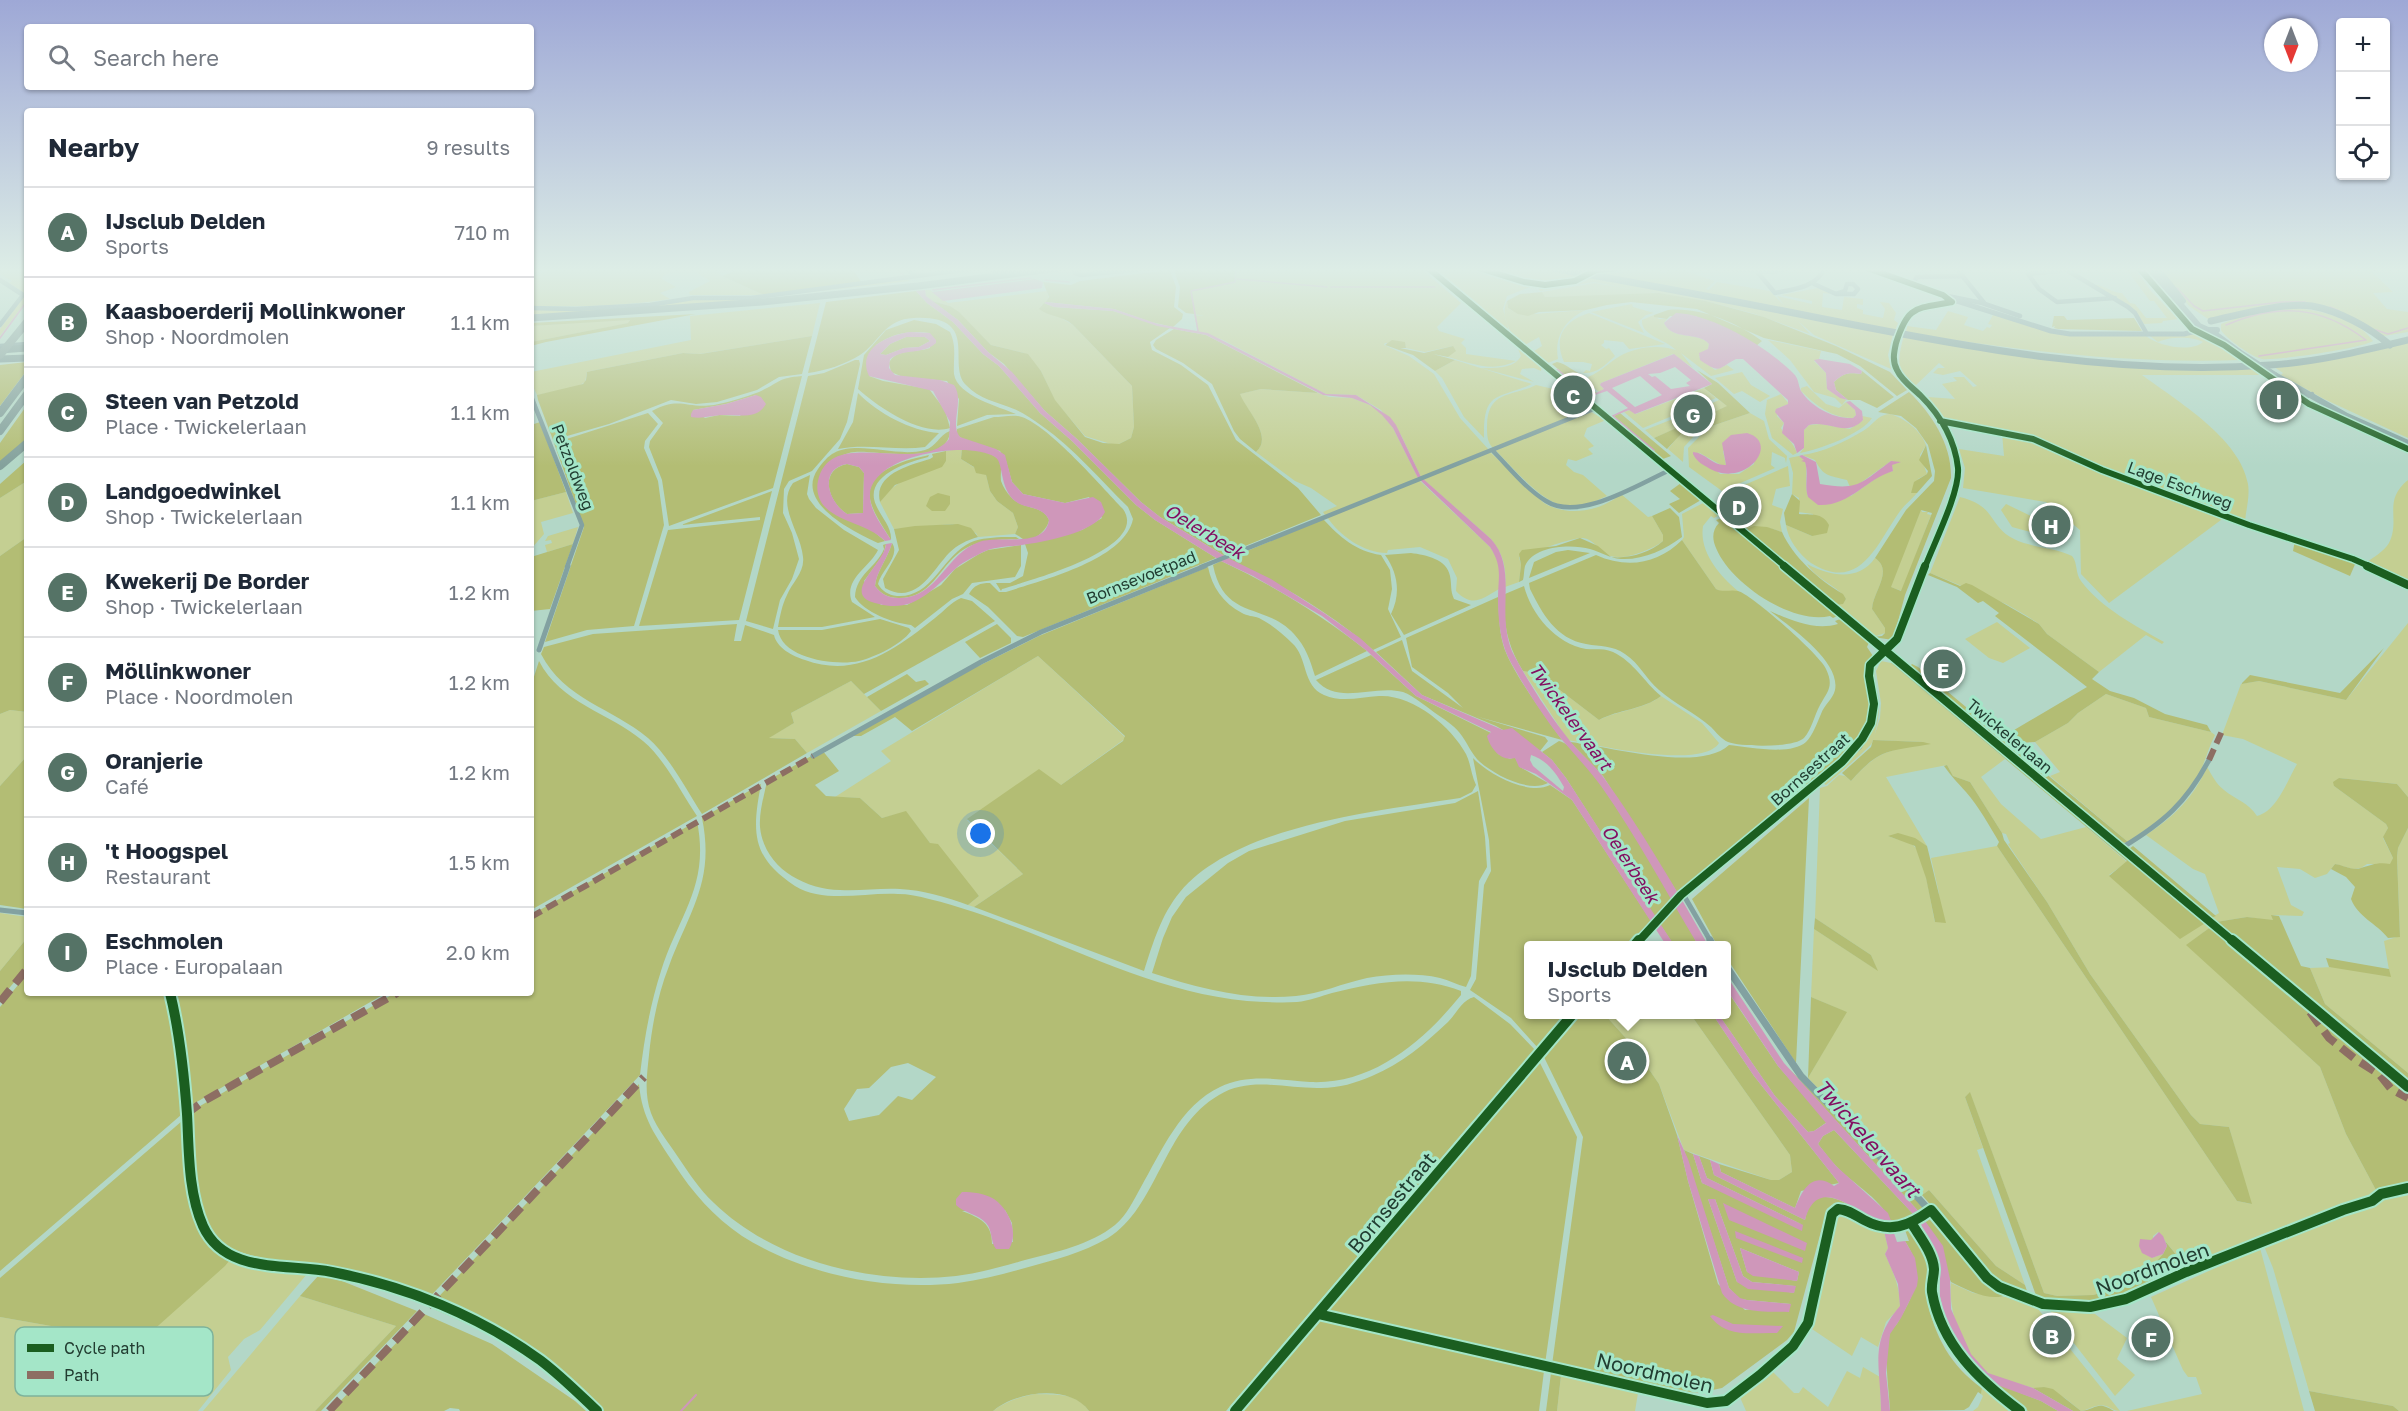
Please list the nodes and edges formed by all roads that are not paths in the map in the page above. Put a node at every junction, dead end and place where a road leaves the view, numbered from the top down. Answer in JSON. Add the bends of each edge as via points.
{"nodes":[{"id":1,"x":16,"y":334,"type":"edge"},
{"id":2,"x":1507,"y":334,"type":"edge"},
{"id":3,"x":1899,"y":334,"type":"edge"},
{"id":4,"x":1913,"y":334,"type":"edge"},
{"id":5,"x":2070,"y":334,"type":"edge"},
{"id":6,"x":2146,"y":334,"type":"joint"},
{"id":7,"x":2177,"y":334,"type":"edge"},
{"id":8,"x":2219,"y":334,"type":"edge"},
{"id":9,"x":2374,"y":334,"type":"edge"},
{"id":10,"x":2408,"y":334,"type":"edge"},
{"id":11,"x":2408,"y":340,"type":"edge"},
{"id":12,"x":2386,"y":342,"type":"junction"},
{"id":13,"x":24,"y":346,"type":"edge"},
{"id":14,"x":3,"y":349,"type":"edge"},
{"id":15,"x":24,"y":356,"type":"edge"},
{"id":16,"x":24,"y":381,"type":"edge"},
{"id":17,"x":2311,"y":395,"type":"junction"},
{"id":18,"x":24,"y":398,"type":"edge"},
{"id":19,"x":534,"y":399,"type":"edge"},
{"id":20,"x":2302,"y":399,"type":"dead end"},
{"id":21,"x":1596,"y":408,"type":"junction"},
{"id":22,"x":0,"y":413,"type":"edge"},
{"id":23,"x":1940,"y":421,"type":"junction"},
{"id":24,"x":0,"y":431,"type":"edge"},
{"id":25,"x":2408,"y":441,"type":"edge"},
{"id":26,"x":24,"y":446,"type":"edge"},
{"id":27,"x":1492,"y":450,"type":"junction"},
{"id":28,"x":0,"y":466,"type":"edge"},
{"id":29,"x":1670,"y":470,"type":"junction"},
{"id":30,"x":2408,"y":585,"type":"edge"},
{"id":31,"x":539,"y":650,"type":"dead end"},
{"id":32,"x":1886,"y":650,"type":"junction"},
{"id":33,"x":813,"y":756,"type":"dead end"},
{"id":34,"x":2209,"y":760,"type":"dead end"},
{"id":35,"x":2123,"y":847,"type":"junction"},
{"id":36,"x":1682,"y":895,"type":"junction"},
{"id":37,"x":0,"y":910,"type":"edge"},
{"id":38,"x":24,"y":914,"type":"edge"},
{"id":39,"x":1638,"y":941,"type":"edge"},
{"id":40,"x":1711,"y":941,"type":"edge"},
{"id":41,"x":1731,"y":973,"type":"edge"},
{"id":42,"x":1569,"y":1019,"type":"edge"},
{"id":43,"x":2408,"y":1087,"type":"edge"},
{"id":44,"x":2408,"y":1188,"type":"edge"},
{"id":45,"x":2381,"y":1194,"type":"dead end"},
{"id":46,"x":1931,"y":1210,"type":"junction"},
{"id":47,"x":1918,"y":1220,"type":"junction"},
{"id":48,"x":1893,"y":1228,"type":"joint"},
{"id":49,"x":2186,"y":1272,"type":"dead end"},
{"id":50,"x":1932,"y":1290,"type":"dead end"},
{"id":51,"x":1318,"y":1314,"type":"junction"},
{"id":52,"x":1235,"y":1411,"type":"edge"}],
"edges":[{"from":1,"to":14,"type":"highway"},
{"from":2,"to":21,"type":"street","name":"Twickelerlaan"},
{"from":3,"to":23,"type":"street","name":"Bornsestraat","bridge":true,"via":[[1893,359],[1897,371]]},
{"from":4,"to":12,"type":"main road","via":[[2029,352],[2147,362],[2278,359]]},
{"from":5,"to":6,"type":"street"},
{"from":6,"to":7,"type":"street"},
{"from":8,"to":17,"type":"main road","bridge":true},
{"from":9,"to":12,"type":"main road"},
{"from":10,"to":12,"type":"main road"},
{"from":11,"to":12,"type":"main road"},
{"from":13,"to":14,"type":"main road"},
{"from":14,"to":15,"type":"main road"},
{"from":16,"to":22,"type":"highway"},
{"from":17,"to":20,"type":"street"},
{"from":17,"to":25,"type":"main road","via":[[2358,422]]},
{"from":18,"to":24,"type":"highway"},
{"from":19,"to":31,"type":"street","name":"Petzoldweg","via":[[582,525]]},
{"from":21,"to":27,"type":"street","name":"Bornsevoetpad"},
{"from":21,"to":29,"type":"street","name":"Twickelerlaan"},
{"from":23,"to":30,"type":"street","name":"Lage Eschweg","via":[[2033,438],[2102,470],[2365,564]]},
{"from":23,"to":32,"type":"street","name":"Bornsestraat","via":[[1956,454],[1958,481],[1897,639]]},
{"from":26,"to":28,"type":"highway"},
{"from":27,"to":29,"type":"street","via":[[1544,500],[1573,510]]},
{"from":27,"to":33,"type":"street","name":"Bornsevoetpad","via":[[1041,632]]},
{"from":29,"to":32,"type":"street","name":"Twickelerlaan"},
{"from":32,"to":35,"type":"street","name":"Twickelerlaan"},
{"from":32,"to":36,"type":"street","name":"Bornsestraat","via":[[1870,665],[1874,710],[1872,724],[1859,746]]},
{"from":34,"to":35,"type":"street","via":[[2182,805]]},
{"from":35,"to":43,"type":"street","name":"Twickelerlaan"},
{"from":36,"to":39,"type":"street","name":"Bornsestraat"},
{"from":36,"to":40,"type":"street"},
{"from":37,"to":38,"type":"street"},
{"from":41,"to":46,"type":"street","via":[[1801,1076]]},
{"from":42,"to":51,"type":"street","name":"Bornsestraat"},
{"from":44,"to":45,"type":"street"},
{"from":46,"to":47,"type":"street","name":"Noordmolen"},
{"from":46,"to":49,"type":"street","name":"Noordmolen","via":[[1987,1278],[2035,1303],[2105,1305]]},
{"from":47,"to":48,"type":"street","name":"Noordmolen"},
{"from":47,"to":50,"type":"street","via":[[1933,1266]]},
{"from":48,"to":51,"type":"street","name":"Noordmolen","via":[[1874,1226],[1847,1210],[1835,1211],[1808,1323],[1801,1337],[1719,1403]]},
{"from":51,"to":52,"type":"street","name":"Bornsestraat"}]}
